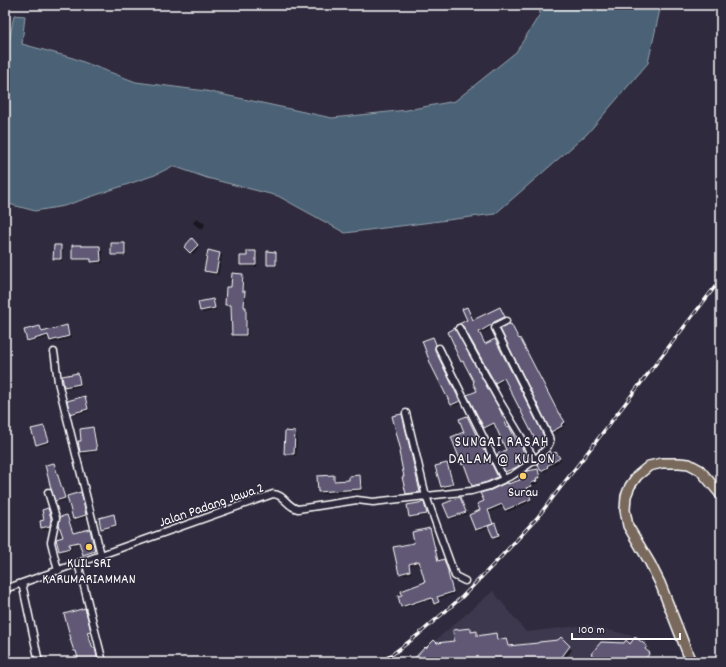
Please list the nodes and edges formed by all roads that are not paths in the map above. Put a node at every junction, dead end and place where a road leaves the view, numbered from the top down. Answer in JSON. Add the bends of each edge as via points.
{"nodes":[{"id":1,"x":506,"y":321,"type":"dead end"},
{"id":2,"x":459,"y":328,"type":"dead end"},
{"id":3,"x":439,"y":348,"type":"dead end"},
{"id":4,"x":54,"y":352,"type":"dead end"},
{"id":5,"x":406,"y":413,"type":"dead end"},
{"id":6,"x":535,"y":460,"type":"junction"},
{"id":7,"x":504,"y":479,"type":"junction"},
{"id":8,"x":48,"y":492,"type":"dead end"},
{"id":9,"x":721,"y":495,"type":"edge"},
{"id":10,"x":426,"y":496,"type":"junction"},
{"id":11,"x":101,"y":555,"type":"junction"},
{"id":12,"x":78,"y":564,"type":"junction"},
{"id":13,"x":58,"y":571,"type":"junction"},
{"id":14,"x":465,"y":581,"type":"dead end"},
{"id":15,"x":22,"y":583,"type":"junction"},
{"id":16,"x":5,"y":589,"type":"edge"},
{"id":17,"x":40,"y":662,"type":"edge"},
{"id":18,"x":103,"y":662,"type":"edge"},
{"id":19,"x":691,"y":662,"type":"edge"}],
"edges":[{"from":1,"to":6,"type":"street","name":"Jalan Padang Jawa 2","via":[[495,328],[549,437],[547,448]]},
{"from":2,"to":6,"type":"street"},
{"from":3,"to":7,"type":"street"},
{"from":4,"to":11,"type":"street","via":[[58,382]]},
{"from":5,"to":10,"type":"street"},
{"from":6,"to":7,"type":"street","name":"Jalan Padang Jawa 2"},
{"from":7,"to":10,"type":"street","name":"Jalan Padang Jawa 2","via":[[471,491]]},
{"from":8,"to":13,"type":"street","via":[[56,518],[52,542]]},
{"from":9,"to":19,"type":"main road","via":[[700,470],[689,464],[662,463],[649,466],[637,476],[626,496],[628,526],[660,583]]},
{"from":10,"to":11,"type":"street","name":"Jalan Padang Jawa 2","via":[[373,502],[357,500],[298,510],[281,496],[273,494]]},
{"from":10,"to":14,"type":"street","via":[[455,576]]},
{"from":11,"to":12,"type":"street","name":"Jalan Padang Jawa 2"},
{"from":12,"to":13,"type":"street","name":"Jalan Padang Jawa 2"},
{"from":12,"to":18,"type":"street"},
{"from":13,"to":15,"type":"street","name":"Jalan Padang Jawa 2"},
{"from":15,"to":16,"type":"street","name":"Jalan Padang Jawa 2"},
{"from":15,"to":17,"type":"street"}]}
